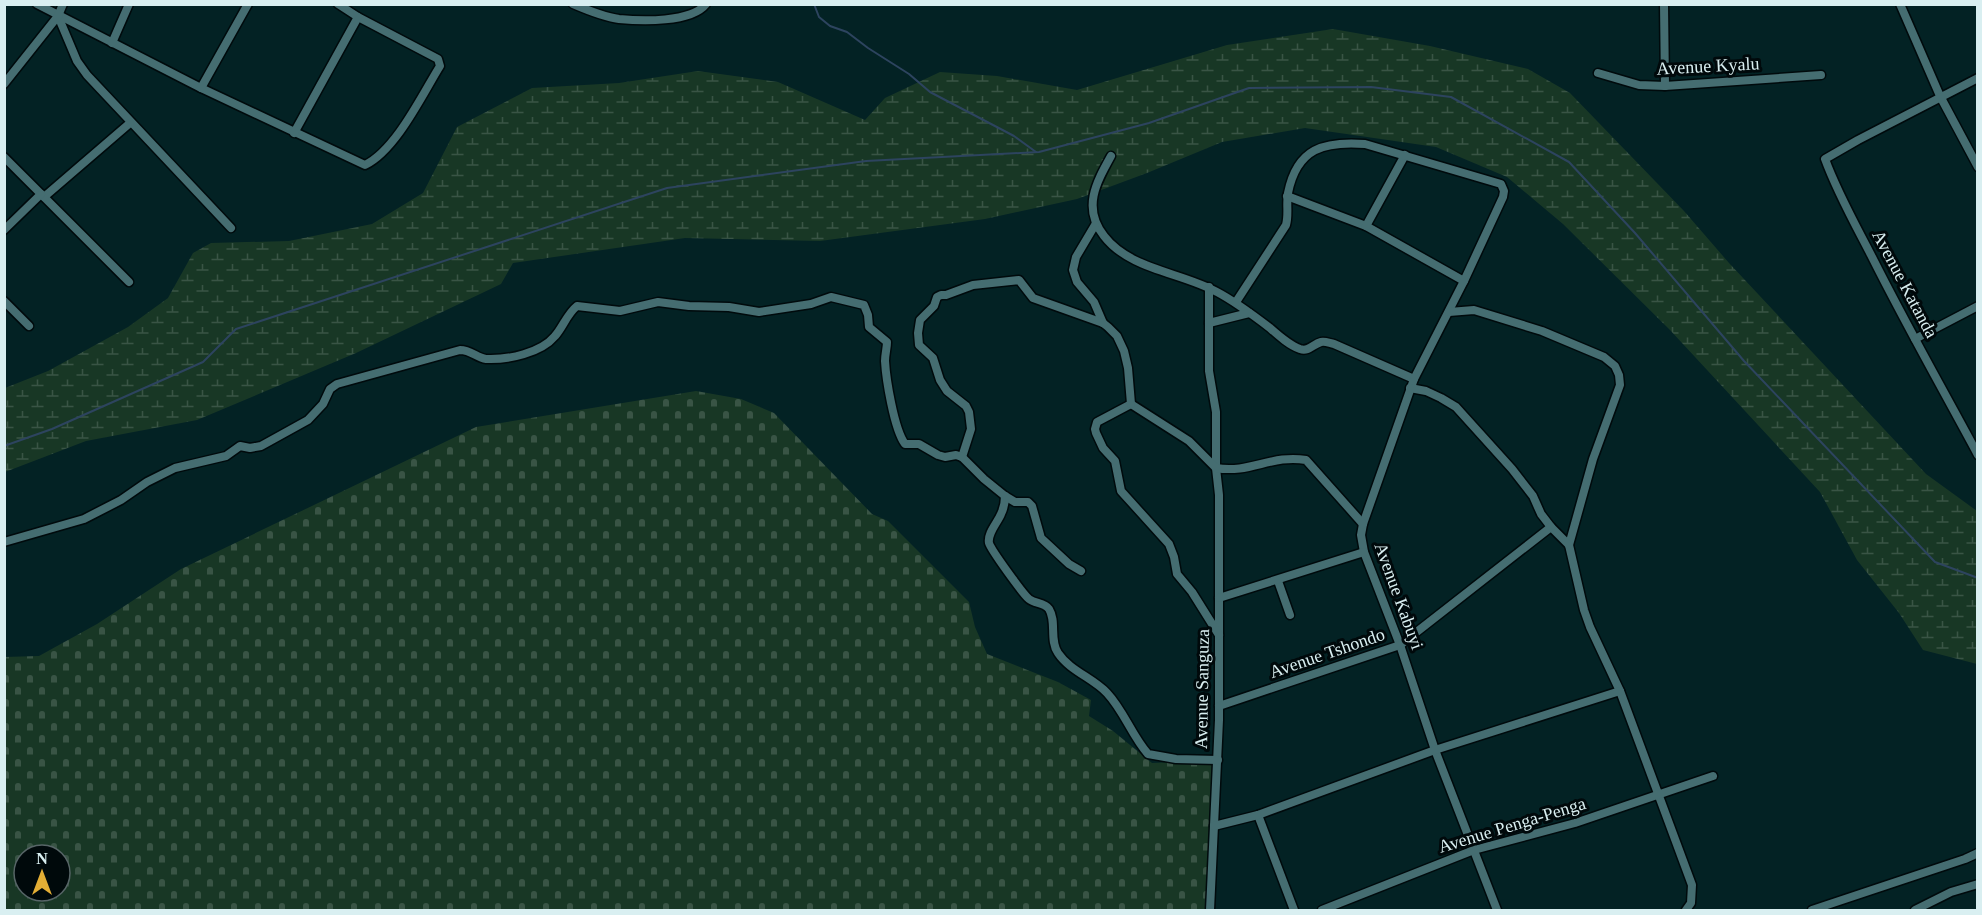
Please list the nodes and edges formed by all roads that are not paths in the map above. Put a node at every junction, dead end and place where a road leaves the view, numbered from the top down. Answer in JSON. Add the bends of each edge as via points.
{"nodes":[{"id":1,"x":38,"y":4,"type":"edge"},
{"id":2,"x":63,"y":4,"type":"edge"},
{"id":3,"x":129,"y":4,"type":"edge"},
{"id":4,"x":248,"y":4,"type":"edge"},
{"id":5,"x":338,"y":4,"type":"edge"},
{"id":6,"x":573,"y":4,"type":"edge"},
{"id":7,"x":706,"y":4,"type":"edge"},
{"id":8,"x":1664,"y":4,"type":"edge"},
{"id":9,"x":1900,"y":4,"type":"edge"},
{"id":10,"x":58,"y":16,"type":"junction"},
{"id":11,"x":358,"y":17,"type":"junction"},
{"id":12,"x":112,"y":43,"type":"junction"},
{"id":13,"x":1598,"y":73,"type":"dead end"},
{"id":14,"x":1821,"y":75,"type":"dead end"},
{"id":15,"x":1977,"y":78,"type":"edge"},
{"id":16,"x":4,"y":84,"type":"edge"},
{"id":17,"x":1665,"y":86,"type":"junction"},
{"id":18,"x":201,"y":88,"type":"junction"},
{"id":19,"x":1940,"y":96,"type":"junction"},
{"id":20,"x":130,"y":123,"type":"junction"},
{"id":21,"x":294,"y":133,"type":"junction"},
{"id":22,"x":1405,"y":155,"type":"junction"},
{"id":23,"x":1111,"y":156,"type":"dead end"},
{"id":24,"x":4,"y":157,"type":"edge"},
{"id":25,"x":1977,"y":167,"type":"edge"},
{"id":26,"x":42,"y":196,"type":"junction"},
{"id":27,"x":1287,"y":196,"type":"junction"},
{"id":28,"x":1095,"y":225,"type":"junction"},
{"id":29,"x":1366,"y":226,"type":"junction"},
{"id":30,"x":231,"y":228,"type":"dead end"},
{"id":31,"x":4,"y":230,"type":"edge"},
{"id":32,"x":1464,"y":281,"type":"junction"},
{"id":33,"x":129,"y":282,"type":"dead end"},
{"id":34,"x":1209,"y":287,"type":"junction"},
{"id":35,"x":4,"y":301,"type":"edge"},
{"id":36,"x":1236,"y":302,"type":"junction"},
{"id":37,"x":1977,"y":306,"type":"edge"},
{"id":38,"x":1449,"y":312,"type":"junction"},
{"id":39,"x":1249,"y":313,"type":"junction"},
{"id":40,"x":1103,"y":323,"type":"junction"},
{"id":41,"x":1209,"y":323,"type":"junction"},
{"id":42,"x":29,"y":326,"type":"dead end"},
{"id":43,"x":1915,"y":339,"type":"junction"},
{"id":44,"x":1412,"y":384,"type":"junction"},
{"id":45,"x":1131,"y":404,"type":"junction"},
{"id":46,"x":1977,"y":455,"type":"edge"},
{"id":47,"x":962,"y":457,"type":"junction"},
{"id":48,"x":1216,"y":468,"type":"junction"},
{"id":49,"x":1005,"y":496,"type":"junction"},
{"id":50,"x":1363,"y":524,"type":"junction"},
{"id":51,"x":1551,"y":527,"type":"junction"},
{"id":52,"x":4,"y":542,"type":"edge"},
{"id":53,"x":1569,"y":545,"type":"junction"},
{"id":54,"x":1364,"y":552,"type":"junction"},
{"id":55,"x":1081,"y":571,"type":"dead end"},
{"id":56,"x":1278,"y":581,"type":"junction"},
{"id":57,"x":1219,"y":598,"type":"junction"},
{"id":58,"x":1290,"y":615,"type":"dead end"},
{"id":59,"x":1219,"y":635,"type":"junction"},
{"id":60,"x":1400,"y":645,"type":"junction"},
{"id":61,"x":1620,"y":691,"type":"junction"},
{"id":62,"x":1219,"y":706,"type":"junction"},
{"id":63,"x":1435,"y":750,"type":"junction"},
{"id":64,"x":1218,"y":760,"type":"junction"},
{"id":65,"x":1713,"y":776,"type":"dead end"},
{"id":66,"x":1658,"y":796,"type":"junction"},
{"id":67,"x":1258,"y":815,"type":"junction"},
{"id":68,"x":1214,"y":826,"type":"junction"},
{"id":69,"x":1474,"y":850,"type":"junction"},
{"id":70,"x":1977,"y":853,"type":"edge"},
{"id":71,"x":1977,"y":884,"type":"edge"},
{"id":72,"x":1210,"y":910,"type":"edge"},
{"id":73,"x":1294,"y":910,"type":"edge"},
{"id":74,"x":1322,"y":910,"type":"edge"},
{"id":75,"x":1497,"y":910,"type":"edge"},
{"id":76,"x":1686,"y":910,"type":"edge"},
{"id":77,"x":1812,"y":910,"type":"edge"},
{"id":78,"x":1915,"y":910,"type":"edge"}],
"edges":[{"from":1,"to":10,"type":"street"},
{"from":2,"to":10,"type":"street"},
{"from":3,"to":12,"type":"street"},
{"from":4,"to":18,"type":"street"},
{"from":5,"to":11,"type":"street"},
{"from":6,"to":7,"type":"street","via":[[617,19],[645,20],[686,16]]},
{"from":8,"to":17,"type":"street"},
{"from":9,"to":19,"type":"street"},
{"from":10,"to":12,"type":"street"},
{"from":10,"to":16,"type":"street"},
{"from":10,"to":20,"type":"street","via":[[81,67]]},
{"from":11,"to":21,"type":"street"},
{"from":11,"to":21,"type":"street","via":[[438,59],[440,66],[387,149],[366,165]]},
{"from":12,"to":18,"type":"street"},
{"from":13,"to":17,"type":"street","name":"Avenue Kyalu","via":[[1639,85]]},
{"from":14,"to":17,"type":"street","name":"Avenue Kyalu"},
{"from":15,"to":19,"type":"street"},
{"from":18,"to":21,"type":"street"},
{"from":19,"to":25,"type":"street"},
{"from":19,"to":43,"type":"street","name":"Avenue Katanda","via":[[1825,159]]},
{"from":20,"to":26,"type":"street"},
{"from":20,"to":30,"type":"street"},
{"from":22,"to":27,"type":"street","via":[[1365,144],[1322,146],[1307,153],[1297,166]]},
{"from":22,"to":29,"type":"street"},
{"from":22,"to":32,"type":"street","name":"Avenue Kabuyi","via":[[1501,184],[1503,197]]},
{"from":23,"to":28,"type":"street","via":[[1093,200]]},
{"from":24,"to":26,"type":"street"},
{"from":26,"to":31,"type":"street"},
{"from":26,"to":33,"type":"street"},
{"from":27,"to":29,"type":"street"},
{"from":27,"to":36,"type":"street","via":[[1286,225]]},
{"from":28,"to":34,"type":"street","via":[[1112,247],[1128,257]]},
{"from":28,"to":40,"type":"street","via":[[1076,257],[1073,270]]},
{"from":29,"to":32,"type":"street"},
{"from":32,"to":38,"type":"street","name":"Avenue Kabuyi"},
{"from":34,"to":36,"type":"street"},
{"from":34,"to":41,"type":"street","name":"Avenue Sanguza"},
{"from":35,"to":42,"type":"street"},
{"from":36,"to":39,"type":"street"},
{"from":37,"to":43,"type":"street"},
{"from":38,"to":44,"type":"street","name":"Avenue Kabuyi"},
{"from":38,"to":53,"type":"street","via":[[1474,310],[1508,320],[1604,357],[1615,366],[1620,385],[1593,459]]},
{"from":39,"to":41,"type":"street"},
{"from":39,"to":44,"type":"street","via":[[1302,350],[1318,342],[1334,344]]},
{"from":40,"to":45,"type":"street","via":[[1125,351]]},
{"from":40,"to":47,"type":"street","via":[[1033,298],[1019,280],[973,285],[937,297],[920,320],[919,345],[933,358],[947,392],[969,412],[972,429]]},
{"from":41,"to":48,"type":"street","name":"Avenue Sanguza"},
{"from":43,"to":46,"type":"street","name":"Avenue Katanda"},
{"from":44,"to":50,"type":"street","name":"Avenue Kabuyi"},
{"from":44,"to":51,"type":"street","via":[[1456,407],[1526,487]]},
{"from":45,"to":48,"type":"street","via":[[1189,441]]},
{"from":45,"to":59,"type":"street","via":[[1097,422],[1096,433],[1115,461],[1121,491],[1169,544],[1177,574]]},
{"from":47,"to":49,"type":"street"},
{"from":47,"to":52,"type":"street","via":[[945,457],[919,444],[904,444],[888,386],[887,342],[869,327],[866,309],[861,304],[831,297],[759,312],[658,302],[620,311],[581,305],[573,309],[554,337],[541,347],[485,359],[460,350],[337,384],[308,420],[261,446],[240,446],[226,456],[175,468],[84,519]]},
{"from":48,"to":50,"type":"street","via":[[1238,470],[1283,458],[1306,460]]},
{"from":48,"to":57,"type":"street","name":"Avenue Sanguza"},
{"from":49,"to":55,"type":"street","via":[[1031,504],[1041,538]]},
{"from":49,"to":64,"type":"street","via":[[990,544],[1030,600],[1045,604],[1050,611],[1054,646],[1061,657],[1106,692],[1148,754]]},
{"from":50,"to":54,"type":"street","name":"Avenue Kabuyi"},
{"from":51,"to":53,"type":"street"},
{"from":51,"to":60,"type":"street","name":"Avenue Tshondo"},
{"from":53,"to":61,"type":"street","via":[[1584,610]]},
{"from":54,"to":56,"type":"street"},
{"from":54,"to":60,"type":"street","name":"Avenue Kabuyi"},
{"from":56,"to":57,"type":"street"},
{"from":56,"to":58,"type":"street"},
{"from":57,"to":59,"type":"street","name":"Avenue Sanguza"},
{"from":59,"to":62,"type":"street","name":"Avenue Sanguza"},
{"from":60,"to":62,"type":"street","name":"Avenue Tshondo"},
{"from":60,"to":63,"type":"street","name":"Avenue Kabuyi"},
{"from":61,"to":63,"type":"street"},
{"from":61,"to":66,"type":"street"},
{"from":62,"to":64,"type":"street","name":"Avenue Sanguza"},
{"from":63,"to":67,"type":"street"},
{"from":63,"to":69,"type":"street","name":"Avenue Kabuyi"},
{"from":64,"to":68,"type":"street","name":"Avenue Sanguza"},
{"from":65,"to":66,"type":"street","name":"Avenue Penga-Penga"},
{"from":66,"to":69,"type":"street","name":"Avenue Penga-Penga"},
{"from":66,"to":76,"type":"street","via":[[1692,885],[1691,903]]},
{"from":67,"to":68,"type":"street"},
{"from":67,"to":73,"type":"street"},
{"from":68,"to":72,"type":"street","name":"Avenue Sanguza"},
{"from":69,"to":74,"type":"street","name":"Avenue Penga-Penga"},
{"from":69,"to":75,"type":"street","name":"Avenue Kabuyi"},
{"from":70,"to":77,"type":"street"},
{"from":71,"to":78,"type":"street"}]}
